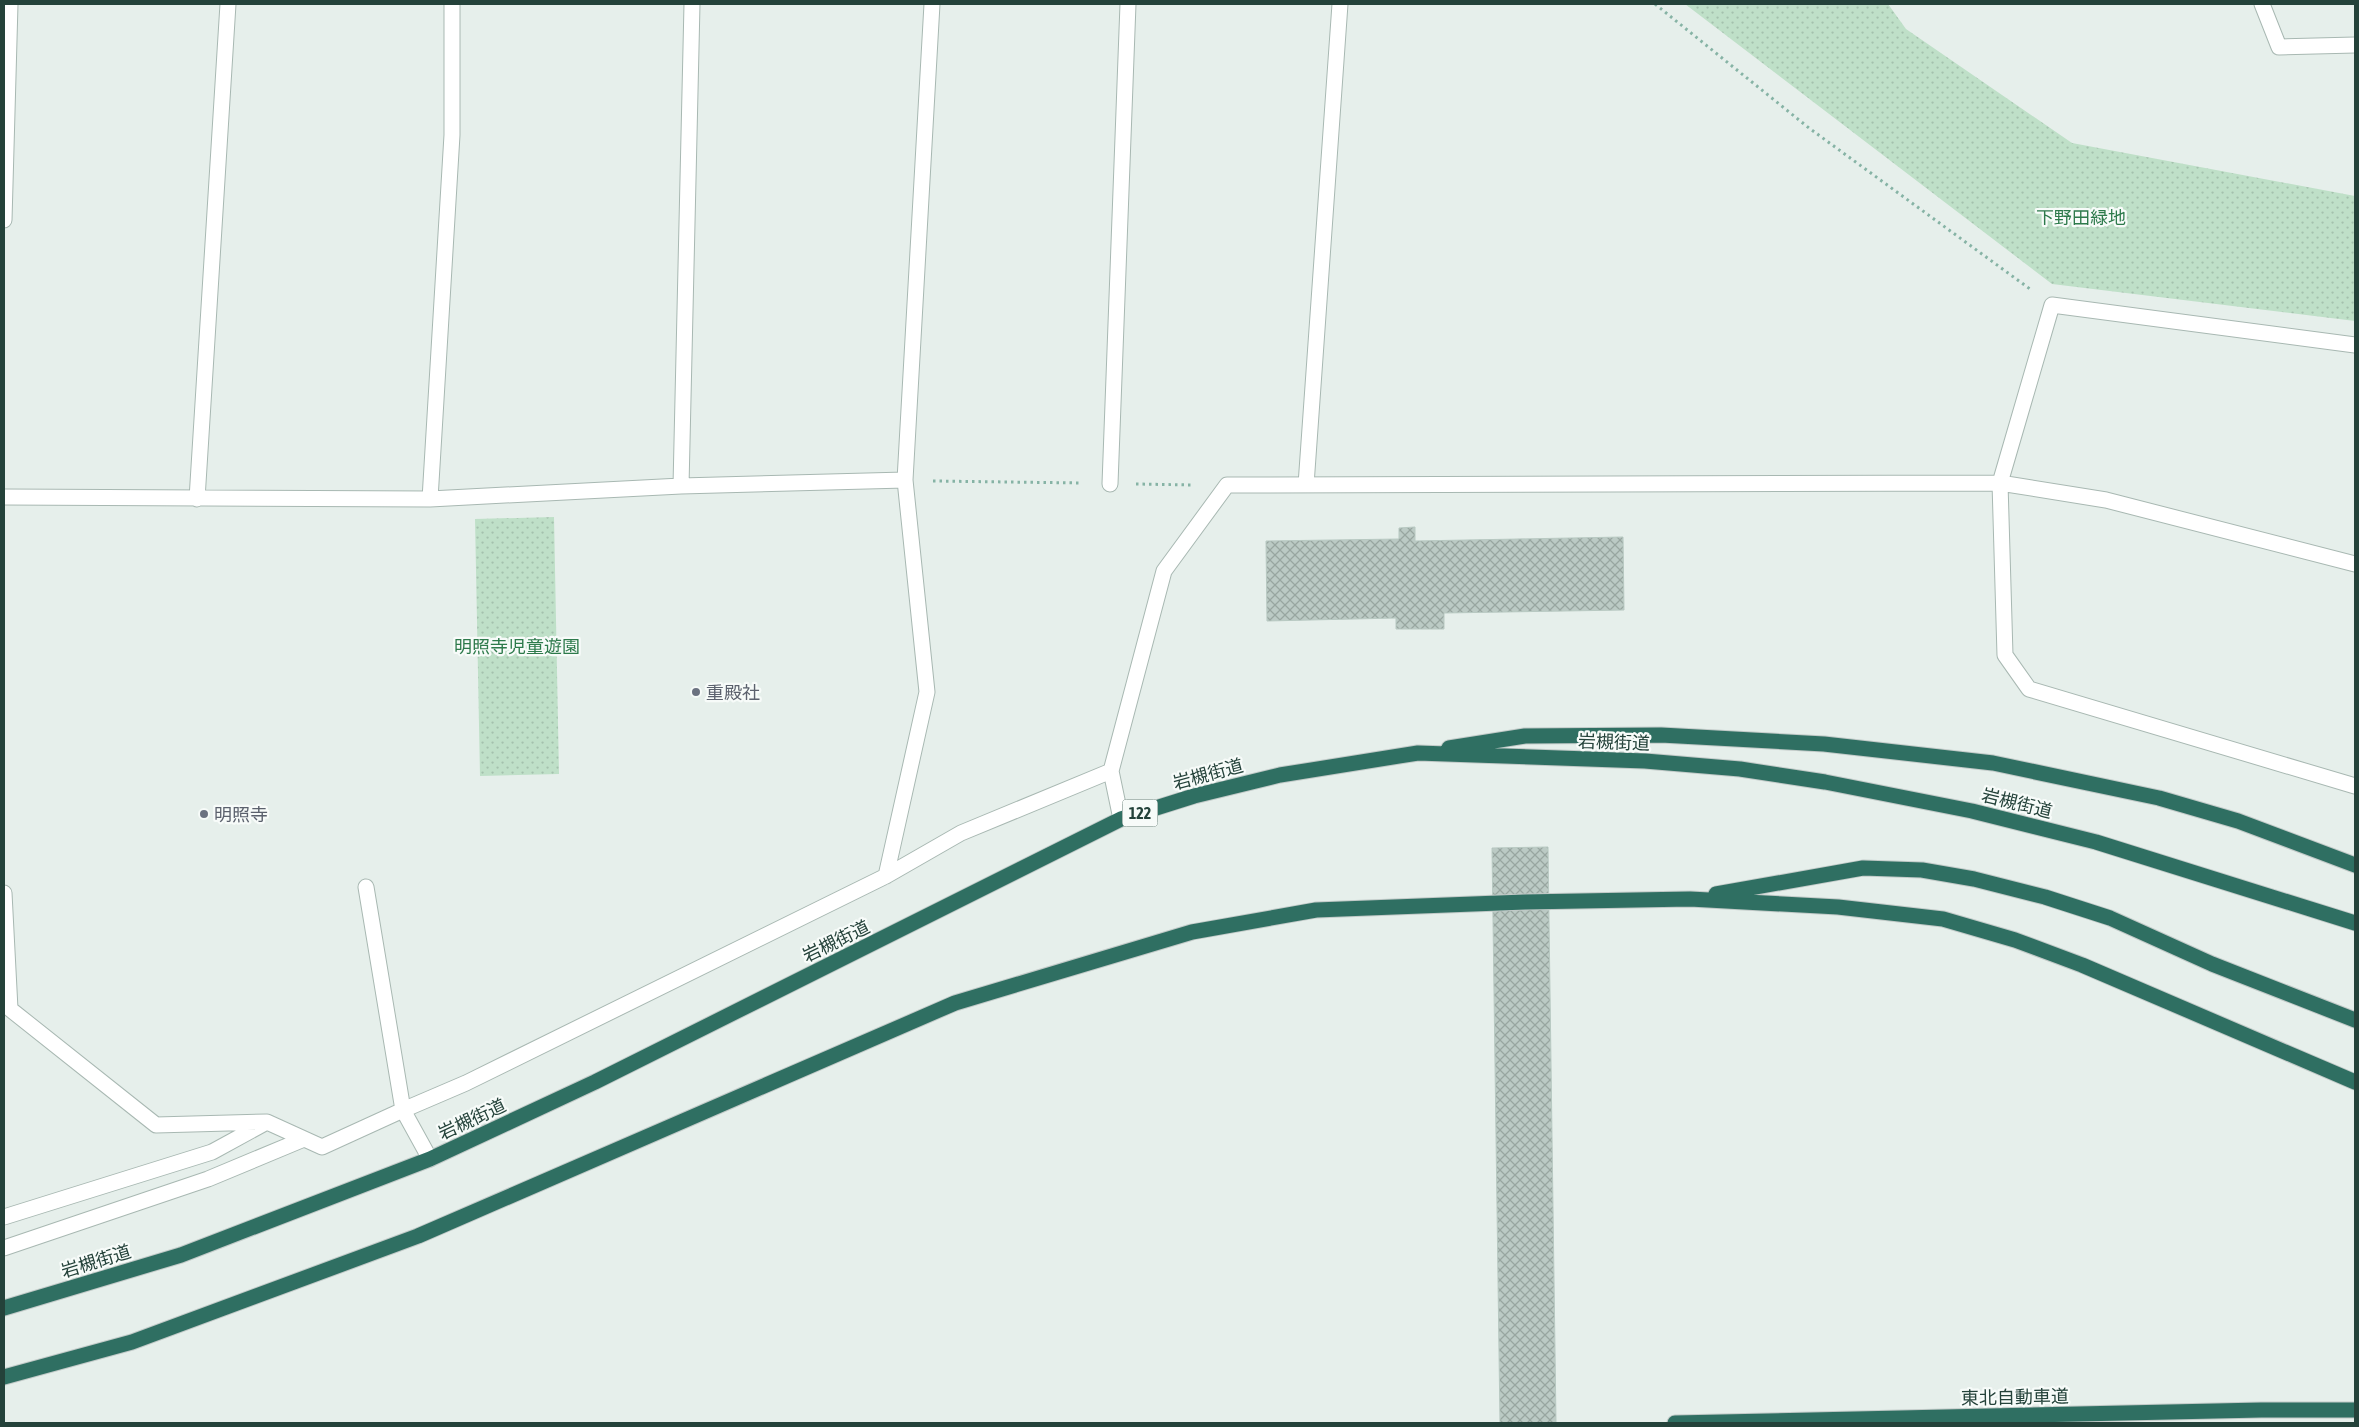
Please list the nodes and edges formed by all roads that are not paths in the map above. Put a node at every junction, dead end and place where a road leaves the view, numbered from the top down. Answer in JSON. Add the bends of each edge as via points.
{"nodes":[{"id":1,"x":10,"y":4,"type":"edge"},
{"id":2,"x":228,"y":4,"type":"edge"},
{"id":3,"x":452,"y":4,"type":"edge"},
{"id":4,"x":692,"y":4,"type":"edge"},
{"id":5,"x":932,"y":4,"type":"edge"},
{"id":6,"x":1128,"y":4,"type":"edge"},
{"id":7,"x":1340,"y":4,"type":"edge"},
{"id":8,"x":2262,"y":4,"type":"edge"},
{"id":9,"x":2355,"y":46,"type":"edge"},
{"id":10,"x":4,"y":220,"type":"edge"},
{"id":11,"x":2355,"y":345,"type":"edge"},
{"id":12,"x":905,"y":480,"type":"junction"},
{"id":13,"x":2000,"y":483,"type":"junction"},
{"id":14,"x":1110,"y":484,"type":"road end"},
{"id":15,"x":1306,"y":485,"type":"junction"},
{"id":16,"x":681,"y":486,"type":"junction"},
{"id":17,"x":4,"y":497,"type":"edge"},
{"id":18,"x":197,"y":499,"type":"junction"},
{"id":19,"x":430,"y":499,"type":"junction"},
{"id":20,"x":2355,"y":564,"type":"edge"},
{"id":21,"x":1418,"y":753,"type":"junction"},
{"id":22,"x":1111,"y":771,"type":"junction"},
{"id":23,"x":2355,"y":786,"type":"edge"},
{"id":24,"x":1121,"y":819,"type":"junction"},
{"id":25,"x":2355,"y":865,"type":"edge"},
{"id":26,"x":886,"y":876,"type":"junction"},
{"id":27,"x":366,"y":887,"type":"dead end"},
{"id":28,"x":4,"y":893,"type":"edge"},
{"id":29,"x":1690,"y":899,"type":"junction"},
{"id":30,"x":2355,"y":923,"type":"edge"},
{"id":31,"x":6,"y":968,"type":"edge"},
{"id":32,"x":2355,"y":1019,"type":"edge"},
{"id":33,"x":2355,"y":1082,"type":"edge"},
{"id":34,"x":403,"y":1110,"type":"junction"},
{"id":35,"x":267,"y":1122,"type":"junction"},
{"id":36,"x":304,"y":1139,"type":"junction"},
{"id":37,"x":430,"y":1159,"type":"junction"},
{"id":38,"x":4,"y":1217,"type":"edge"},
{"id":39,"x":4,"y":1248,"type":"edge"},
{"id":40,"x":4,"y":1308,"type":"edge"},
{"id":41,"x":4,"y":1377,"type":"edge"},
{"id":42,"x":2355,"y":1410,"type":"edge"},
{"id":43,"x":1675,"y":1423,"type":"edge"}],
"edges":[{"from":1,"to":10,"type":"street"},
{"from":2,"to":18,"type":"street"},
{"from":3,"to":19,"type":"street","via":[[452,135]]},
{"from":4,"to":16,"type":"street"},
{"from":5,"to":12,"type":"street"},
{"from":6,"to":14,"type":"street"},
{"from":7,"to":15,"type":"street"},
{"from":8,"to":9,"type":"street","via":[[2279,47]]},
{"from":11,"to":13,"type":"street","via":[[2052,305]]},
{"from":12,"to":16,"type":"street"},
{"from":12,"to":26,"type":"street","via":[[927,692]]},
{"from":13,"to":15,"type":"street"},
{"from":13,"to":20,"type":"street","via":[[2106,500]]},
{"from":13,"to":23,"type":"street","via":[[2005,655],[2029,689]]},
{"from":15,"to":22,"type":"street","via":[[1228,485],[1164,571]]},
{"from":16,"to":19,"type":"street"},
{"from":17,"to":18,"type":"street"},
{"from":18,"to":19,"type":"street"},
{"from":21,"to":24,"type":"highway","name":"岩槻街道","number":"122","via":[[1280,774]]},
{"from":21,"to":25,"type":"highway","via":[[1525,736],[1661,735],[1824,744],[1993,763],[2159,798],[2238,821]]},
{"from":21,"to":30,"type":"highway","name":"岩槻街道","number":"122","via":[[1645,761],[1740,769],[1825,782],[1972,811],[2096,842]]},
{"from":22,"to":24,"type":"street"},
{"from":22,"to":26,"type":"street","via":[[961,833]]},
{"from":24,"to":37,"type":"highway","name":"岩槻街道","number":"122","via":[[595,1082]]},
{"from":26,"to":34,"type":"street","via":[[466,1083]]},
{"from":27,"to":34,"type":"street"},
{"from":28,"to":31,"type":"street"},
{"from":29,"to":32,"type":"highway","via":[[1863,868],[1922,870],[1974,879],[2110,918],[2299,1000]]},
{"from":29,"to":33,"type":"highway","via":[[1838,907],[1942,919],[2082,964]]},
{"from":29,"to":41,"type":"highway","via":[[1316,910],[1192,932],[955,1003],[418,1236],[132,1342]]},
{"from":31,"to":35,"type":"street","via":[[10,1009],[156,1125]]},
{"from":34,"to":36,"type":"street","via":[[322,1147]]},
{"from":34,"to":37,"type":"street"},
{"from":35,"to":36,"type":"street"},
{"from":35,"to":38,"type":"street","via":[[212,1152]]},
{"from":36,"to":39,"type":"street","via":[[208,1179]]},
{"from":37,"to":40,"type":"highway","name":"岩槻街道","number":"122","via":[[181,1255]]},
{"from":42,"to":43,"type":"highway","name":"東北自動車道"}]}
